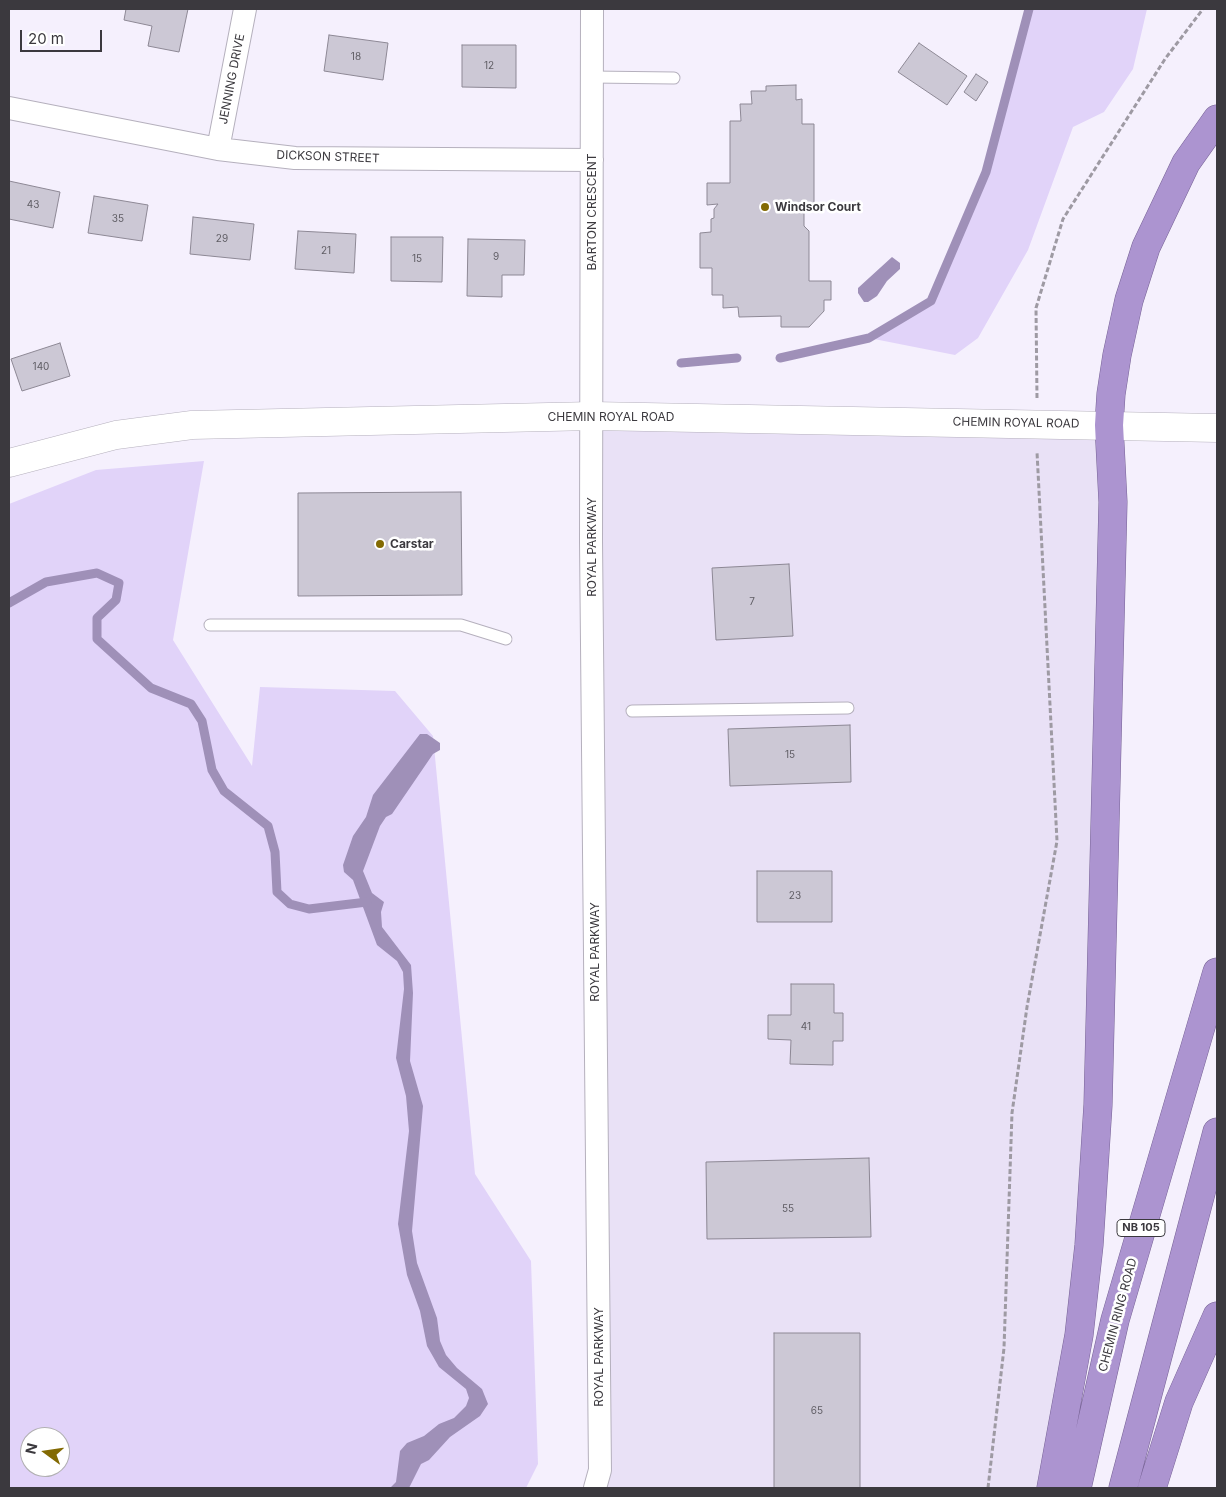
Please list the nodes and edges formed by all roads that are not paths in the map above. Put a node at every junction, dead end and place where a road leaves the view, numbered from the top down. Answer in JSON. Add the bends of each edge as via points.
{"nodes":[{"id":1,"x":246,"y":9,"type":"edge"},
{"id":2,"x":592,"y":9,"type":"edge"},
{"id":3,"x":592,"y":77,"type":"junction"},
{"id":4,"x":674,"y":78,"type":"dead end"},
{"id":5,"x":9,"y":108,"type":"edge"},
{"id":6,"x":1217,"y":120,"type":"edge"},
{"id":7,"x":218,"y":149,"type":"junction"},
{"id":8,"x":592,"y":160,"type":"junction"},
{"id":9,"x":592,"y":416,"type":"junction"},
{"id":10,"x":1109,"y":425,"type":"junction"},
{"id":11,"x":1217,"y":428,"type":"edge"},
{"id":12,"x":9,"y":463,"type":"edge"},
{"id":13,"x":210,"y":624,"type":"dead end"},
{"id":14,"x":506,"y":639,"type":"dead end"},
{"id":15,"x":848,"y":708,"type":"dead end"},
{"id":16,"x":632,"y":711,"type":"dead end"},
{"id":17,"x":1217,"y":972,"type":"edge"},
{"id":18,"x":1217,"y":1132,"type":"edge"},
{"id":19,"x":1217,"y":1316,"type":"edge"},
{"id":20,"x":595,"y":1488,"type":"edge"},
{"id":21,"x":1051,"y":1488,"type":"edge"},
{"id":22,"x":1077,"y":1488,"type":"edge"},
{"id":23,"x":1123,"y":1488,"type":"edge"},
{"id":24,"x":1152,"y":1488,"type":"edge"}],
"edges":[{"from":1,"to":7,"type":"street","name":"JENNING DRIVE"},
{"from":2,"to":3,"type":"street","name":"BARTON CRESCENT"},
{"from":3,"to":4,"type":"lane"},
{"from":3,"to":8,"type":"street","name":"BARTON CRESCENT"},
{"from":5,"to":7,"type":"street","name":"DICKSON STREET"},
{"from":6,"to":10,"type":"highway","via":[[1186,163],[1146,247],[1129,300],[1117,355],[1110,394]]},
{"from":7,"to":8,"type":"street","name":"DICKSON STREET","via":[[295,158]]},
{"from":8,"to":9,"type":"street","name":"BARTON CRESCENT"},
{"from":9,"to":10,"type":"main road","name":"CHEMIN ROYAL ROAD"},
{"from":9,"to":12,"type":"main road","name":"CHEMIN ROYAL ROAD","via":[[192,425],[116,435]]},
{"from":9,"to":20,"type":"street","name":"ROYAL PARKWAY","via":[[600,1470]]},
{"from":10,"to":11,"type":"main road","name":"CHEMIN ROYAL ROAD"},
{"from":10,"to":21,"type":"highway","via":[[1113,502],[1098,1104],[1089,1245],[1079,1336]]},
{"from":13,"to":14,"type":"lane","via":[[461,625]]},
{"from":15,"to":16,"type":"lane"},
{"from":17,"to":22,"type":"highway","name":"CHEMIN RING ROAD","number":"NB 105","via":[[1115,1320]]},
{"from":18,"to":23,"type":"highway"},
{"from":19,"to":24,"type":"highway","via":[[1179,1402]]}]}
